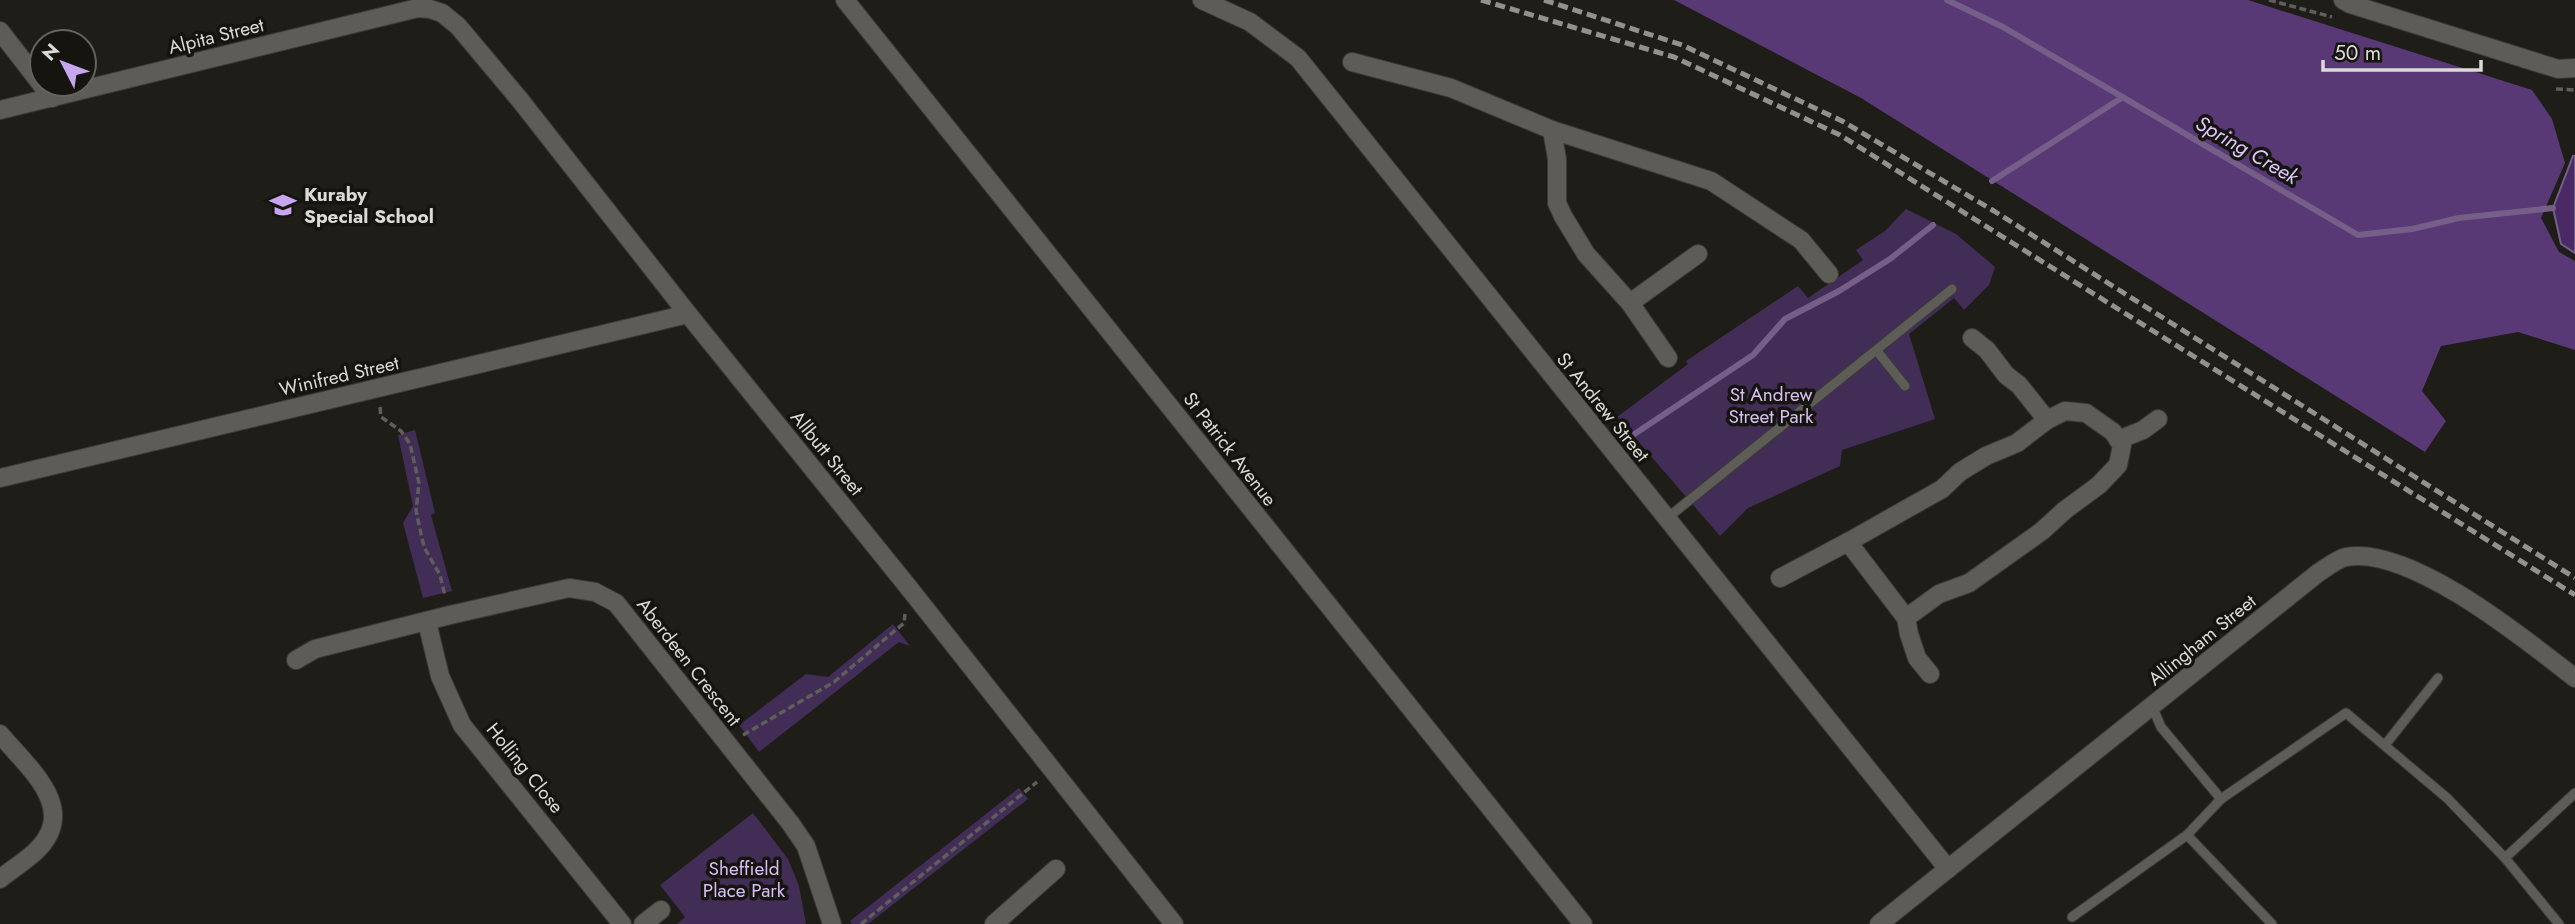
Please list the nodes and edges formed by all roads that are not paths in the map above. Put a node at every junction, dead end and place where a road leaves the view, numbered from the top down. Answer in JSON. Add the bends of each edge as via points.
{"nodes":[{"id":1,"x":845,"y":0,"type":"edge"},
{"id":2,"x":1202,"y":0,"type":"edge"},
{"id":3,"x":2343,"y":0,"type":"edge"},
{"id":4,"x":442,"y":13,"type":"joint"},
{"id":5,"x":0,"y":31,"type":"edge"},
{"id":6,"x":1352,"y":62,"type":"dead end"},
{"id":7,"x":28,"y":67,"type":"edge"},
{"id":8,"x":2575,"y":68,"type":"edge"},
{"id":9,"x":98,"y":87,"type":"edge"},
{"id":10,"x":52,"y":98,"type":"edge"},
{"id":11,"x":0,"y":110,"type":"edge"},
{"id":12,"x":1552,"y":131,"type":"junction"},
{"id":13,"x":1698,"y":254,"type":"dead end"},
{"id":14,"x":1829,"y":274,"type":"dead end"},
{"id":15,"x":1952,"y":289,"type":"dead end"},
{"id":16,"x":1630,"y":303,"type":"junction"},
{"id":17,"x":688,"y":314,"type":"junction"},
{"id":18,"x":1972,"y":338,"type":"dead end"},
{"id":19,"x":1877,"y":351,"type":"junction"},
{"id":20,"x":1668,"y":358,"type":"dead end"},
{"id":21,"x":1905,"y":386,"type":"dead end"},
{"id":22,"x":2158,"y":419,"type":"dead end"},
{"id":23,"x":2047,"y":420,"type":"junction"},
{"id":24,"x":2118,"y":440,"type":"junction"},
{"id":25,"x":0,"y":478,"type":"edge"},
{"id":26,"x":1666,"y":519,"type":"junction"},
{"id":27,"x":1849,"y":542,"type":"junction"},
{"id":28,"x":1780,"y":578,"type":"dead end"},
{"id":29,"x":1906,"y":618,"type":"junction"},
{"id":30,"x":427,"y":622,"type":"junction"},
{"id":31,"x":296,"y":660,"type":"dead end"},
{"id":32,"x":1930,"y":674,"type":"dead end"},
{"id":33,"x":2438,"y":678,"type":"dead end"},
{"id":34,"x":2575,"y":678,"type":"edge"},
{"id":35,"x":2152,"y":706,"type":"junction"},
{"id":36,"x":0,"y":734,"type":"edge"},
{"id":37,"x":2385,"y":745,"type":"junction"},
{"id":38,"x":2575,"y":793,"type":"edge"},
{"id":39,"x":2221,"y":799,"type":"junction"},
{"id":40,"x":2187,"y":835,"type":"junction"},
{"id":41,"x":2505,"y":858,"type":"junction"},
{"id":42,"x":1056,"y":869,"type":"dead end"},
{"id":43,"x":1948,"y":869,"type":"junction"},
{"id":44,"x":0,"y":879,"type":"edge"},
{"id":45,"x":661,"y":910,"type":"dead end"},
{"id":46,"x":2072,"y":917,"type":"dead end"},
{"id":47,"x":622,"y":924,"type":"edge"},
{"id":48,"x":643,"y":924,"type":"edge"},
{"id":49,"x":832,"y":924,"type":"edge"},
{"id":50,"x":994,"y":924,"type":"edge"},
{"id":51,"x":1174,"y":924,"type":"edge"},
{"id":52,"x":1583,"y":924,"type":"edge"},
{"id":53,"x":1879,"y":924,"type":"edge"},
{"id":54,"x":2272,"y":924,"type":"edge"},
{"id":55,"x":2559,"y":924,"type":"edge"}],
"edges":[{"from":1,"to":52,"type":"street","name":"St Patrick Avenue"},
{"from":2,"to":26,"type":"street","name":"St Andrew Street","via":[[1250,22],[1298,58]]},
{"from":3,"to":8,"type":"street","via":[[2558,69]]},
{"from":4,"to":9,"type":"street","name":"Alpita Street","via":[[418,8]]},
{"from":4,"to":17,"type":"street","name":"Allbutt Street","via":[[520,100]]},
{"from":5,"to":7,"type":"street"},
{"from":6,"to":12,"type":"street","via":[[1451,89]]},
{"from":10,"to":11,"type":"street","name":"Alpita Street"},
{"from":12,"to":14,"type":"street","via":[[1711,181],[1801,240]]},
{"from":12,"to":16,"type":"street","via":[[1557,203],[1586,254]]},
{"from":13,"to":16,"type":"street"},
{"from":15,"to":19,"type":"lane"},
{"from":16,"to":20,"type":"street"},
{"from":17,"to":25,"type":"street","name":"Winifred Street"},
{"from":17,"to":51,"type":"street","name":"Allbutt Street"},
{"from":18,"to":23,"type":"street","via":[[2020,385]]},
{"from":19,"to":21,"type":"lane"},
{"from":19,"to":26,"type":"lane"},
{"from":22,"to":24,"type":"street"},
{"from":23,"to":24,"type":"street","via":[[2065,411],[2086,413]]},
{"from":23,"to":27,"type":"street","via":[[2017,443],[1986,456],[1942,489]]},
{"from":24,"to":29,"type":"street","via":[[2122,445],[2118,465],[2099,485],[1969,583],[1939,594]]},
{"from":26,"to":43,"type":"street","name":"St Andrew Street"},
{"from":27,"to":28,"type":"street"},
{"from":27,"to":29,"type":"street"},
{"from":29,"to":32,"type":"street","via":[[1917,658]]},
{"from":30,"to":31,"type":"street","name":"Aberdeen Crescent","via":[[315,649]]},
{"from":30,"to":47,"type":"street","name":"Holling Close","via":[[440,676],[463,725]]},
{"from":30,"to":49,"type":"street","name":"Aberdeen Crescent","via":[[569,588],[595,592],[616,603],[806,846]]},
{"from":33,"to":37,"type":"lane"},
{"from":34,"to":35,"type":"street","name":"Allingham Street","via":[[2510,626],[2423,574],[2371,557],[2344,557]]},
{"from":35,"to":39,"type":"lane","via":[[2161,727]]},
{"from":35,"to":43,"type":"street","name":"Allingham Street"},
{"from":36,"to":44,"type":"street","via":[[49,794],[55,812],[51,831],[37,850]]},
{"from":37,"to":39,"type":"lane","via":[[2346,713]]},
{"from":37,"to":41,"type":"lane","via":[[2447,798]]},
{"from":38,"to":41,"type":"lane"},
{"from":39,"to":40,"type":"lane"},
{"from":40,"to":46,"type":"lane"},
{"from":40,"to":54,"type":"lane"},
{"from":41,"to":55,"type":"lane"},
{"from":42,"to":50,"type":"street"},
{"from":43,"to":53,"type":"street","name":"Allingham Street"},
{"from":45,"to":48,"type":"street"}]}
